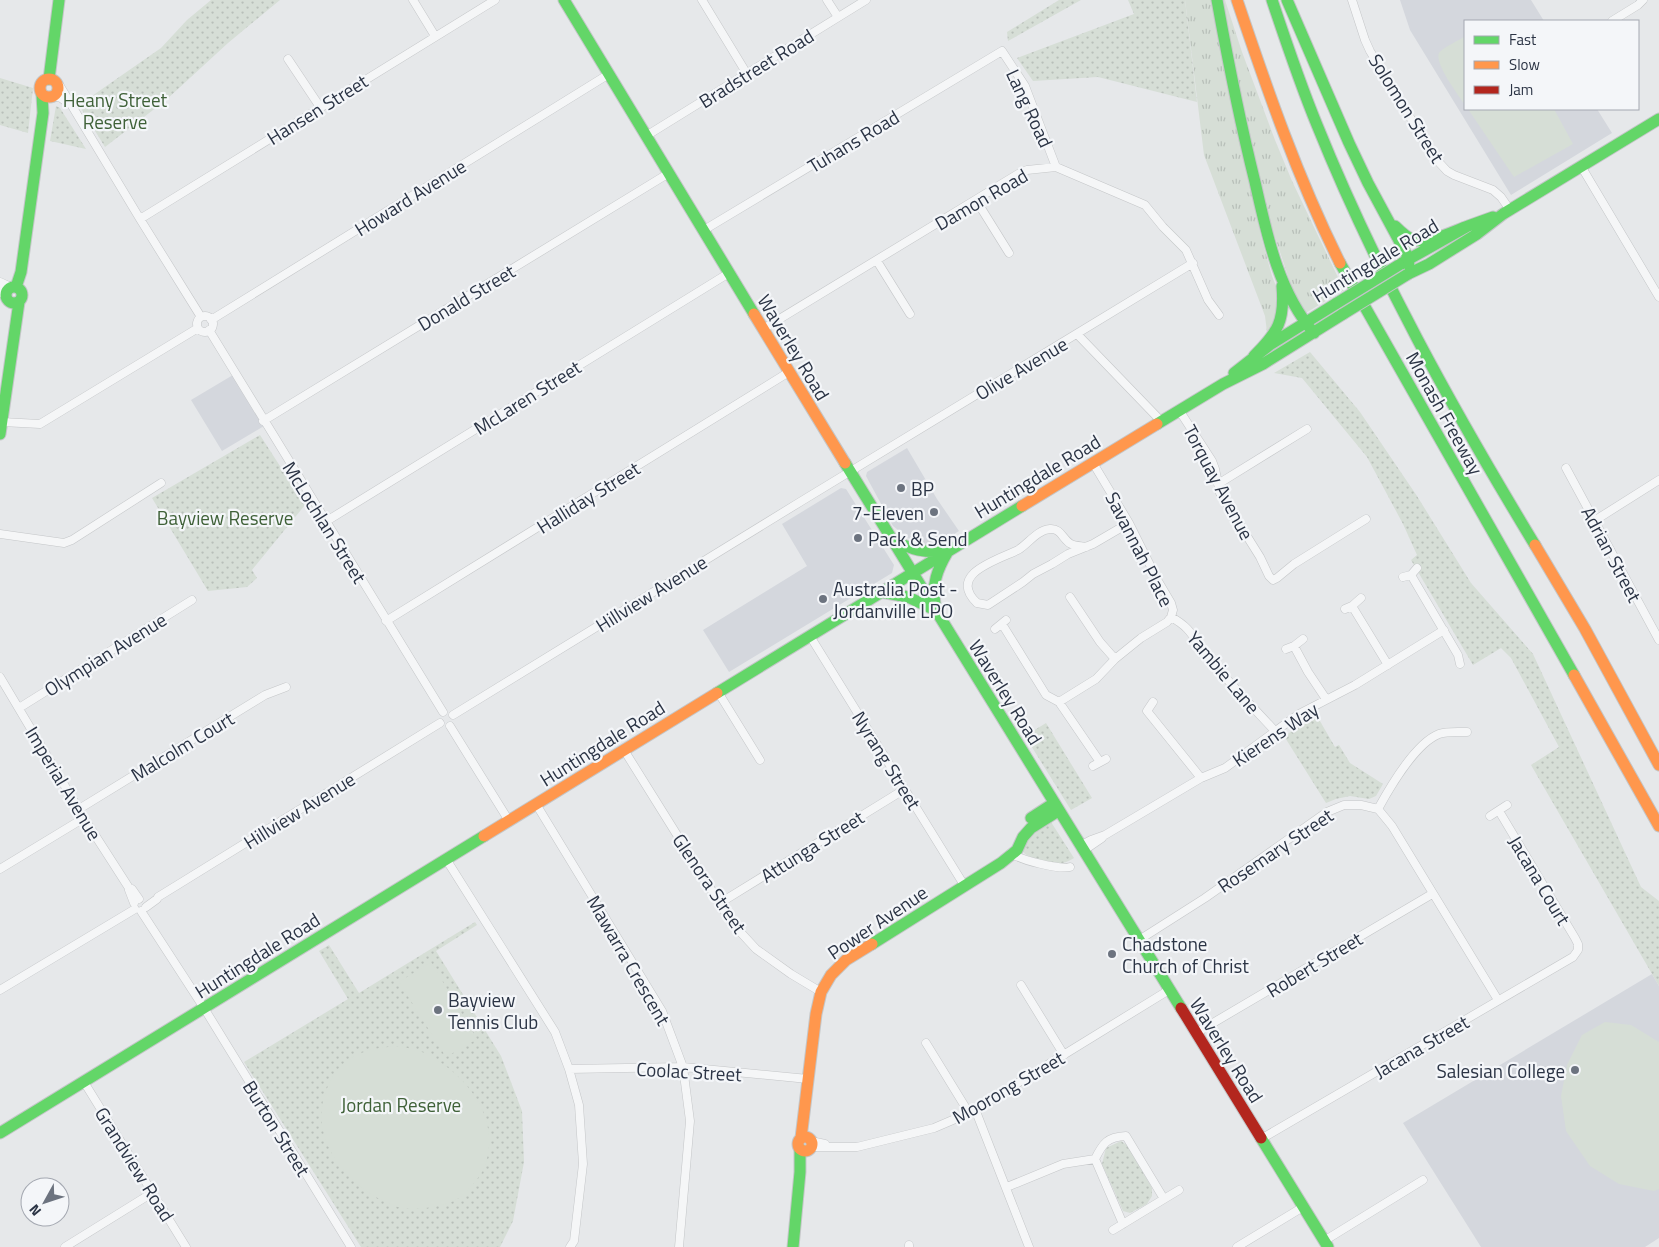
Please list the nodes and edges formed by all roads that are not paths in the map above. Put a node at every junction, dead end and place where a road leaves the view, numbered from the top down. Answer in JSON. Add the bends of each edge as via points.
{"nodes":[{"id":1,"x":59,"y":0,"type":"edge"},
{"id":2,"x":413,"y":0,"type":"edge"},
{"id":3,"x":495,"y":0,"type":"edge"},
{"id":4,"x":564,"y":0,"type":"edge"},
{"id":5,"x":702,"y":0,"type":"edge"},
{"id":6,"x":827,"y":0,"type":"edge"},
{"id":7,"x":866,"y":0,"type":"edge"},
{"id":8,"x":1217,"y":0,"type":"edge"},
{"id":9,"x":1237,"y":0,"type":"edge"},
{"id":10,"x":1272,"y":0,"type":"edge"},
{"id":11,"x":1287,"y":0,"type":"edge"},
{"id":12,"x":1352,"y":0,"type":"edge"},
{"id":13,"x":1643,"y":0,"type":"edge"},
{"id":14,"x":838,"y":17,"type":"junction"},
{"id":15,"x":1614,"y":20,"type":"edge"},
{"id":16,"x":435,"y":36,"type":"junction"},
{"id":17,"x":1002,"y":51,"type":"joint"},
{"id":18,"x":288,"y":59,"type":"dead end"},
{"id":19,"x":609,"y":74,"type":"junction"},
{"id":20,"x":747,"y":74,"type":"junction"},
{"id":21,"x":52,"y":81,"type":"junction"},
{"id":22,"x":48,"y":96,"type":"junction"},
{"id":23,"x":71,"y":105,"type":"junction"},
{"id":24,"x":320,"y":107,"type":"junction"},
{"id":25,"x":1659,"y":119,"type":"edge"},
{"id":26,"x":646,"y":136,"type":"junction"},
{"id":27,"x":1580,"y":166,"type":"junction"},
{"id":28,"x":1056,"y":167,"type":"junction"},
{"id":29,"x":669,"y":173,"type":"junction"},
{"id":30,"x":976,"y":200,"type":"junction"},
{"id":31,"x":1506,"y":212,"type":"junction"},
{"id":32,"x":1386,"y":218,"type":"junction"},
{"id":33,"x":140,"y":219,"type":"junction"},
{"id":34,"x":1468,"y":226,"type":"junction"},
{"id":35,"x":704,"y":230,"type":"junction"},
{"id":36,"x":1009,"y":253,"type":"dead end"},
{"id":37,"x":877,"y":261,"type":"junction"},
{"id":38,"x":1405,"y":261,"type":"junction"},
{"id":39,"x":1193,"y":264,"type":"junction"},
{"id":40,"x":1280,"y":272,"type":"junction"},
{"id":41,"x":729,"y":273,"type":"junction"},
{"id":42,"x":1408,"y":274,"type":"junction"},
{"id":43,"x":0,"y":282,"type":"edge"},
{"id":44,"x":10,"y":294,"type":"edge"},
{"id":45,"x":1659,"y":297,"type":"edge"},
{"id":46,"x":910,"y":314,"type":"dead end"},
{"id":47,"x":1219,"y":314,"type":"dead end"},
{"id":48,"x":201,"y":317,"type":"junction"},
{"id":49,"x":211,"y":320,"type":"junction"},
{"id":50,"x":1304,"y":323,"type":"junction"},
{"id":51,"x":198,"y":328,"type":"junction"},
{"id":52,"x":763,"y":329,"type":"junction"},
{"id":53,"x":209,"y":330,"type":"junction"},
{"id":54,"x":1314,"y":333,"type":"junction"},
{"id":55,"x":1077,"y":334,"type":"junction"},
{"id":56,"x":1254,"y":356,"type":"junction"},
{"id":57,"x":789,"y":372,"type":"junction"},
{"id":58,"x":1223,"y":384,"type":"junction"},
{"id":59,"x":1179,"y":410,"type":"junction"},
{"id":60,"x":263,"y":421,"type":"junction"},
{"id":61,"x":1161,"y":421,"type":"junction"},
{"id":62,"x":1,"y":428,"type":"edge"},
{"id":63,"x":1307,"y":429,"type":"dead end"},
{"id":64,"x":1094,"y":463,"type":"junction"},
{"id":65,"x":1566,"y":468,"type":"dead end"},
{"id":66,"x":850,"y":472,"type":"junction"},
{"id":67,"x":1659,"y":480,"type":"edge"},
{"id":68,"x":162,"y":484,"type":"dead end"},
{"id":69,"x":1218,"y":484,"type":"junction"},
{"id":70,"x":1366,"y":520,"type":"dead end"},
{"id":71,"x":1594,"y":521,"type":"junction"},
{"id":72,"x":325,"y":522,"type":"junction"},
{"id":73,"x":1129,"y":523,"type":"junction"},
{"id":74,"x":0,"y":534,"type":"edge"},
{"id":75,"x":892,"y":538,"type":"junction"},
{"id":76,"x":1086,"y":547,"type":"junction"},
{"id":77,"x":948,"y":550,"type":"junction"},
{"id":78,"x":1417,"y":568,"type":"dead end"},
{"id":79,"x":912,"y":573,"type":"junction"},
{"id":80,"x":881,"y":592,"type":"junction"},
{"id":81,"x":1070,"y":597,"type":"dead end"},
{"id":82,"x":1361,"y":598,"type":"dead end"},
{"id":83,"x":192,"y":600,"type":"dead end"},
{"id":84,"x":936,"y":610,"type":"junction"},
{"id":85,"x":1171,"y":617,"type":"junction"},
{"id":86,"x":1659,"y":619,"type":"edge"},
{"id":87,"x":386,"y":621,"type":"junction"},
{"id":88,"x":1651,"y":624,"type":"junction"},
{"id":89,"x":994,"y":628,"type":"dead end"},
{"id":90,"x":1444,"y":630,"type":"junction"},
{"id":91,"x":810,"y":636,"type":"junction"},
{"id":92,"x":1303,"y":638,"type":"dead end"},
{"id":93,"x":1659,"y":640,"type":"edge"},
{"id":94,"x":1115,"y":659,"type":"junction"},
{"id":95,"x":1460,"y":664,"type":"dead end"},
{"id":96,"x":1388,"y":665,"type":"junction"},
{"id":97,"x":0,"y":677,"type":"edge"},
{"id":98,"x":286,"y":687,"type":"dead end"},
{"id":99,"x":718,"y":692,"type":"junction"},
{"id":100,"x":1326,"y":699,"type":"junction"},
{"id":101,"x":1059,"y":702,"type":"junction"},
{"id":102,"x":1152,"y":702,"type":"dead end"},
{"id":103,"x":19,"y":708,"type":"junction"},
{"id":104,"x":443,"y":712,"type":"junction"},
{"id":105,"x":453,"y":715,"type":"junction"},
{"id":106,"x":440,"y":723,"type":"junction"},
{"id":107,"x":450,"y":726,"type":"junction"},
{"id":108,"x":1274,"y":730,"type":"junction"},
{"id":109,"x":1466,"y":732,"type":"dead end"},
{"id":110,"x":624,"y":750,"type":"junction"},
{"id":111,"x":760,"y":760,"type":"dead end"},
{"id":112,"x":1100,"y":762,"type":"dead end"},
{"id":113,"x":1659,"y":765,"type":"edge"},
{"id":114,"x":1201,"y":778,"type":"junction"},
{"id":115,"x":905,"y":788,"type":"junction"},
{"id":116,"x":536,"y":804,"type":"junction"},
{"id":117,"x":1507,"y":805,"type":"dead end"},
{"id":118,"x":1056,"y":807,"type":"junction"},
{"id":119,"x":79,"y":809,"type":"junction"},
{"id":120,"x":1378,"y":809,"type":"junction"},
{"id":121,"x":1499,"y":811,"type":"junction"},
{"id":122,"x":1490,"y":816,"type":"dead end"},
{"id":123,"x":84,"y":818,"type":"junction"},
{"id":124,"x":509,"y":821,"type":"junction"},
{"id":125,"x":1659,"y":826,"type":"edge"},
{"id":126,"x":1082,"y":849,"type":"junction"},
{"id":127,"x":1011,"y":853,"type":"junction"},
{"id":128,"x":446,"y":859,"type":"junction"},
{"id":129,"x":1070,"y":867,"type":"dead end"},
{"id":130,"x":0,"y":869,"type":"edge"},
{"id":131,"x":964,"y":885,"type":"junction"},
{"id":132,"x":1432,"y":894,"type":"junction"},
{"id":133,"x":720,"y":903,"type":"junction"},
{"id":134,"x":140,"y":906,"type":"junction"},
{"id":135,"x":1139,"y":940,"type":"junction"},
{"id":136,"x":1578,"y":950,"type":"joint"},
{"id":137,"x":1021,"y":985,"type":"dead end"},
{"id":138,"x":0,"y":990,"type":"edge"},
{"id":139,"x":1169,"y":990,"type":"junction"},
{"id":140,"x":821,"y":992,"type":"junction"},
{"id":141,"x":1498,"y":1000,"type":"junction"},
{"id":142,"x":204,"y":1008,"type":"junction"},
{"id":143,"x":1196,"y":1033,"type":"junction"},
{"id":144,"x":926,"y":1043,"type":"dead end"},
{"id":145,"x":1064,"y":1055,"type":"junction"},
{"id":146,"x":683,"y":1067,"type":"junction"},
{"id":147,"x":569,"y":1069,"type":"junction"},
{"id":148,"x":808,"y":1080,"type":"junction"},
{"id":149,"x":84,"y":1082,"type":"junction"},
{"id":150,"x":972,"y":1111,"type":"junction"},
{"id":151,"x":0,"y":1133,"type":"edge"},
{"id":152,"x":1261,"y":1139,"type":"junction"},
{"id":153,"x":806,"y":1144,"type":"junction"},
{"id":154,"x":1096,"y":1159,"type":"junction"},
{"id":155,"x":1423,"y":1180,"type":"dead end"},
{"id":156,"x":1007,"y":1187,"type":"junction"},
{"id":157,"x":1179,"y":1190,"type":"dead end"},
{"id":158,"x":152,"y":1193,"type":"junction"},
{"id":159,"x":1164,"y":1199,"type":"junction"},
{"id":160,"x":1303,"y":1207,"type":"junction"},
{"id":161,"x":1123,"y":1224,"type":"junction"},
{"id":162,"x":1113,"y":1230,"type":"dead end"},
{"id":163,"x":1326,"y":1244,"type":"edge"},
{"id":164,"x":65,"y":1247,"type":"edge"},
{"id":165,"x":186,"y":1247,"type":"edge"},
{"id":166,"x":351,"y":1247,"type":"edge"},
{"id":167,"x":570,"y":1247,"type":"edge"},
{"id":168,"x":679,"y":1247,"type":"edge"},
{"id":169,"x":793,"y":1247,"type":"edge"},
{"id":170,"x":1029,"y":1247,"type":"edge"},
{"id":171,"x":1237,"y":1247,"type":"edge"}],
"edges":[{"from":1,"to":21,"type":"main road"},
{"from":2,"to":16,"type":"street"},
{"from":3,"to":16,"type":"street","name":"Hansen Street"},
{"from":4,"to":19,"type":"main road","name":"Waverley Road"},
{"from":5,"to":20,"type":"street"},
{"from":6,"to":14,"type":"street"},
{"from":7,"to":14,"type":"street","name":"Bradstreet Road"},
{"from":8,"to":40,"type":"main road","via":[[1257,194]]},
{"from":9,"to":125,"type":"main road","name":"Monash Freeway","via":[[1289,147],[1348,279]]},
{"from":10,"to":113,"type":"main road","name":"Monash Freeway","via":[[1310,111],[1357,219],[1410,324]]},
{"from":11,"to":32,"type":"main road","via":[[1349,143]]},
{"from":12,"to":31,"type":"street","name":"Solomon Street","via":[[1370,51],[1434,157],[1454,175],[1493,190],[1501,198]]},
{"from":13,"to":15,"type":"street"},
{"from":14,"to":20,"type":"street","name":"Bradstreet Road"},
{"from":16,"to":24,"type":"street","name":"Hansen Street"},
{"from":17,"to":28,"type":"street","name":"Lang Road","via":[[1025,86]]},
{"from":17,"to":35,"type":"street","name":"Tuhans Road"},
{"from":18,"to":24,"type":"street"},
{"from":19,"to":26,"type":"main road","name":"Waverley Road"},
{"from":19,"to":49,"type":"street","name":"Howard Avenue"},
{"from":20,"to":26,"type":"street","name":"Bradstreet Road"},
{"from":21,"to":22,"type":"main road","via":[[41,83],[40,89]]},
{"from":21,"to":23,"type":"street","via":[[60,86]]},
{"from":22,"to":23,"type":"street","via":[[61,98]]},
{"from":22,"to":44,"type":"main road","via":[[21,272]]},
{"from":23,"to":33,"type":"street"},
{"from":24,"to":33,"type":"street","name":"Hansen Street"},
{"from":25,"to":27,"type":"main road","name":"Huntingdale Road"},
{"from":26,"to":29,"type":"main road","name":"Waverley Road"},
{"from":27,"to":31,"type":"main road","name":"Huntingdale Road"},
{"from":27,"to":45,"type":"street"},
{"from":28,"to":30,"type":"street","name":"Damon Road","via":[[1027,170]]},
{"from":28,"to":39,"type":"street","name":"Damon Road","via":[[1145,205],[1186,250]]},
{"from":29,"to":35,"type":"main road","name":"Waverley Road"},
{"from":29,"to":60,"type":"street","name":"Donald Street"},
{"from":30,"to":36,"type":"street"},
{"from":30,"to":37,"type":"street","name":"Damon Road"},
{"from":31,"to":34,"type":"main road","name":"Huntingdale Road"},
{"from":31,"to":42,"type":"main road","name":"Huntingdale Road","via":[[1477,234]]},
{"from":32,"to":34,"type":"main road","via":[[1415,240],[1425,240]]},
{"from":32,"to":38,"type":"main road"},
{"from":33,"to":48,"type":"street"},
{"from":34,"to":38,"type":"main road","name":"Huntingdale Road"},
{"from":35,"to":41,"type":"main road","name":"Waverley Road"},
{"from":37,"to":46,"type":"street"},
{"from":37,"to":52,"type":"street","name":"Damon Road"},
{"from":38,"to":42,"type":"main road"},
{"from":38,"to":50,"type":"main road","name":"Huntingdale Road","bridge":true},
{"from":39,"to":47,"type":"street","name":"Damon Road","via":[[1208,300]]},
{"from":39,"to":55,"type":"street","name":"Olive Avenue"},
{"from":40,"to":50,"type":"main road"},
{"from":40,"to":56,"type":"main road","via":[[1284,310],[1281,322]]},
{"from":41,"to":52,"type":"main road","name":"Waverley Road"},
{"from":41,"to":72,"type":"street","name":"McLaren Street"},
{"from":42,"to":54,"type":"main road","name":"Huntingdale Road","bridge":true},
{"from":43,"to":44,"type":"street"},
{"from":44,"to":62,"type":"main road","via":[[15,322]]},
{"from":48,"to":49,"type":"street"},
{"from":48,"to":51,"type":"street","via":[[197,322]]},
{"from":49,"to":53,"type":"street"},
{"from":50,"to":54,"type":"main road"},
{"from":50,"to":56,"type":"main road","name":"Huntingdale Road"},
{"from":51,"to":53,"type":"street"},
{"from":51,"to":62,"type":"street","via":[[40,424]]},
{"from":52,"to":57,"type":"main road","name":"Waverley Road"},
{"from":53,"to":60,"type":"street","name":"McLochlan Street"},
{"from":54,"to":58,"type":"main road","name":"Huntingdale Road"},
{"from":55,"to":61,"type":"street"},
{"from":55,"to":66,"type":"street","name":"Olive Avenue"},
{"from":56,"to":58,"type":"main road","name":"Huntingdale Road"},
{"from":57,"to":66,"type":"main road","name":"Waverley Road"},
{"from":57,"to":87,"type":"street","name":"Halliday Street"},
{"from":58,"to":59,"type":"main road","name":"Huntingdale Road"},
{"from":59,"to":61,"type":"main road","name":"Huntingdale Road"},
{"from":59,"to":69,"type":"street","name":"Torquay Avenue","via":[[1212,461]]},
{"from":60,"to":72,"type":"street","name":"McLochlan Street"},
{"from":61,"to":64,"type":"main road","name":"Huntingdale Road"},
{"from":63,"to":69,"type":"street"},
{"from":64,"to":73,"type":"street","name":"Savannah Place"},
{"from":64,"to":77,"type":"main road","name":"Huntingdale Road"},
{"from":65,"to":71,"type":"street","name":"Adrian Street"},
{"from":66,"to":75,"type":"main road","name":"Waverley Road"},
{"from":66,"to":105,"type":"street","name":"Hillview Avenue"},
{"from":67,"to":71,"type":"street"},
{"from":68,"to":74,"type":"street","via":[[64,543]]},
{"from":69,"to":70,"type":"street","name":"Torquay Avenue","via":[[1220,494],[1273,580]]},
{"from":71,"to":88,"type":"street","name":"Adrian Street"},
{"from":72,"to":87,"type":"street","name":"McLochlan Street"},
{"from":73,"to":76,"type":"street"},
{"from":73,"to":85,"type":"street","name":"Savannah Place","via":[[1171,603]]},
{"from":75,"to":77,"type":"main road","via":[[916,552]]},
{"from":75,"to":79,"type":"main road","name":"Waverley Road"},
{"from":76,"to":76,"type":"street","via":[[1033,574],[988,605],[977,603],[967,591],[967,583],[974,573],[1018,550],[1044,531],[1056,530],[1068,543]]},
{"from":77,"to":79,"type":"main road","name":"Huntingdale Road"},
{"from":77,"to":84,"type":"main road","via":[[934,578],[932,591]]},
{"from":78,"to":90,"type":"street","via":[[1407,576]]},
{"from":79,"to":80,"type":"main road","name":"Huntingdale Road"},
{"from":79,"to":84,"type":"main road","name":"Waverley Road"},
{"from":80,"to":84,"type":"main road","via":[[906,596]]},
{"from":80,"to":91,"type":"main road","name":"Huntingdale Road"},
{"from":81,"to":94,"type":"street"},
{"from":82,"to":96,"type":"street","via":[[1348,608]]},
{"from":83,"to":103,"type":"street","name":"Olympian Avenue"},
{"from":84,"to":118,"type":"main road","name":"Waverley Road"},
{"from":85,"to":94,"type":"street","name":"Savannah Place"},
{"from":85,"to":108,"type":"street","name":"Yambie Lane","via":[[1189,630],[1205,653]]},
{"from":86,"to":88,"type":"street"},
{"from":87,"to":104,"type":"street","name":"McLochlan Street"},
{"from":88,"to":93,"type":"street","name":"Adrian Street"},
{"from":89,"to":101,"type":"street","via":[[1004,622],[1046,695]]},
{"from":90,"to":95,"type":"street"},
{"from":90,"to":96,"type":"street","name":"Kierens Way"},
{"from":91,"to":99,"type":"main road","name":"Huntingdale Road"},
{"from":91,"to":115,"type":"street","name":"Nyrang Street"},
{"from":92,"to":100,"type":"street","via":[[1290,647]]},
{"from":94,"to":101,"type":"street","name":"Savannah Place","via":[[1096,679]]},
{"from":96,"to":100,"type":"street","name":"Kierens Way"},
{"from":97,"to":103,"type":"street","name":"Imperial Avenue"},
{"from":98,"to":119,"type":"street","name":"Malcolm Court","via":[[265,695]]},
{"from":99,"to":110,"type":"main road","name":"Huntingdale Road"},
{"from":99,"to":111,"type":"street"},
{"from":100,"to":108,"type":"street","name":"Kierens Way"},
{"from":101,"to":112,"type":"street"},
{"from":102,"to":114,"type":"street","via":[[1147,711]]},
{"from":103,"to":119,"type":"street","name":"Imperial Avenue"},
{"from":104,"to":105,"type":"street"},
{"from":104,"to":106,"type":"street"},
{"from":105,"to":107,"type":"street"},
{"from":106,"to":107,"type":"street"},
{"from":106,"to":134,"type":"street","name":"Hillview Avenue"},
{"from":107,"to":124,"type":"street"},
{"from":108,"to":114,"type":"street","name":"Kierens Way","via":[[1225,768]]},
{"from":109,"to":120,"type":"street","via":[[1441,733],[1422,746],[1408,761]]},
{"from":110,"to":116,"type":"main road","name":"Huntingdale Road"},
{"from":110,"to":133,"type":"street","name":"Glenora Street"},
{"from":114,"to":126,"type":"street","name":"Kierens Way"},
{"from":115,"to":131,"type":"street","name":"Nyrang Street"},
{"from":115,"to":133,"type":"street","name":"Attunga Street"},
{"from":116,"to":124,"type":"main road","name":"Huntingdale Road"},
{"from":116,"to":146,"type":"street","name":"Mawarra Crescent","via":[[662,1011]]},
{"from":117,"to":121,"type":"street"},
{"from":118,"to":126,"type":"main road","name":"Waverley Road"},
{"from":118,"to":127,"type":"main road","name":"Power Avenue","via":[[1030,828],[1017,850]]},
{"from":119,"to":123,"type":"street","name":"Imperial Avenue"},
{"from":120,"to":132,"type":"street","via":[[1392,826]]},
{"from":120,"to":135,"type":"street","name":"Rosemary Street","via":[[1362,804],[1344,805],[1327,812]]},
{"from":121,"to":122,"type":"street"},
{"from":121,"to":136,"type":"street","name":"Jacana Court","via":[[1575,938]]},
{"from":123,"to":130,"type":"street"},
{"from":123,"to":134,"type":"street","name":"Imperial Avenue"},
{"from":124,"to":128,"type":"main road","name":"Huntingdale Road"},
{"from":126,"to":135,"type":"main road","name":"Waverley Road"},
{"from":127,"to":129,"type":"street","via":[[1021,859]]},
{"from":127,"to":131,"type":"main road","name":"Power Avenue","via":[[1001,863]]},
{"from":128,"to":142,"type":"main road","name":"Huntingdale Road"},
{"from":128,"to":147,"type":"street","via":[[555,1032]]},
{"from":131,"to":140,"type":"main road","name":"Power Avenue","via":[[846,960],[831,975]]},
{"from":132,"to":141,"type":"street"},
{"from":132,"to":143,"type":"street","name":"Robert Street"},
{"from":133,"to":140,"type":"street","name":"Glenora Street","via":[[732,923],[756,949]]},
{"from":134,"to":138,"type":"street","name":"Hillview Avenue"},
{"from":134,"to":142,"type":"street","name":"Imperial Avenue"},
{"from":135,"to":139,"type":"main road","name":"Waverley Road"},
{"from":136,"to":141,"type":"street","name":"Jacana Street","via":[[1573,957]]},
{"from":137,"to":145,"type":"street"},
{"from":139,"to":143,"type":"main road","name":"Waverley Road"},
{"from":139,"to":145,"type":"street","name":"Moorong Street"},
{"from":140,"to":148,"type":"main road","name":"Power Avenue"},
{"from":141,"to":152,"type":"street","name":"Jacana Street"},
{"from":142,"to":149,"type":"main road","name":"Huntingdale Road"},
{"from":142,"to":166,"type":"street","name":"Burton Street"},
{"from":143,"to":152,"type":"main road","name":"Waverley Road"},
{"from":144,"to":150,"type":"street"},
{"from":145,"to":150,"type":"street","name":"Moorong Street"},
{"from":146,"to":147,"type":"street","name":"Coolac Street"},
{"from":146,"to":148,"type":"street","name":"Coolac Street"},
{"from":146,"to":168,"type":"street","name":"Mawarra Crescent","via":[[690,1121]]},
{"from":147,"to":167,"type":"street","via":[[579,1105],[583,1164],[574,1241]]},
{"from":148,"to":153,"type":"main road","name":"Power Avenue"},
{"from":149,"to":151,"type":"main road","name":"Huntingdale Road"},
{"from":149,"to":158,"type":"street","name":"Grandview Road"},
{"from":150,"to":153,"type":"street","name":"Moorong Street","via":[[934,1128],[857,1147]]},
{"from":150,"to":156,"type":"street"},
{"from":152,"to":160,"type":"main road","name":"Waverley Road"},
{"from":153,"to":169,"type":"main road","name":"Power Avenue"},
{"from":154,"to":156,"type":"street","via":[[1062,1164]]},
{"from":154,"to":159,"type":"street","via":[[1103,1144],[1117,1136],[1126,1136]]},
{"from":154,"to":161,"type":"street"},
{"from":155,"to":163,"type":"street"},
{"from":156,"to":170,"type":"street"},
{"from":157,"to":159,"type":"street"},
{"from":158,"to":164,"type":"street"},
{"from":158,"to":165,"type":"street","name":"Grandview Road"},
{"from":159,"to":161,"type":"street"},
{"from":160,"to":163,"type":"main road","name":"Waverley Road"},
{"from":160,"to":171,"type":"street"},
{"from":161,"to":162,"type":"street"}]}
